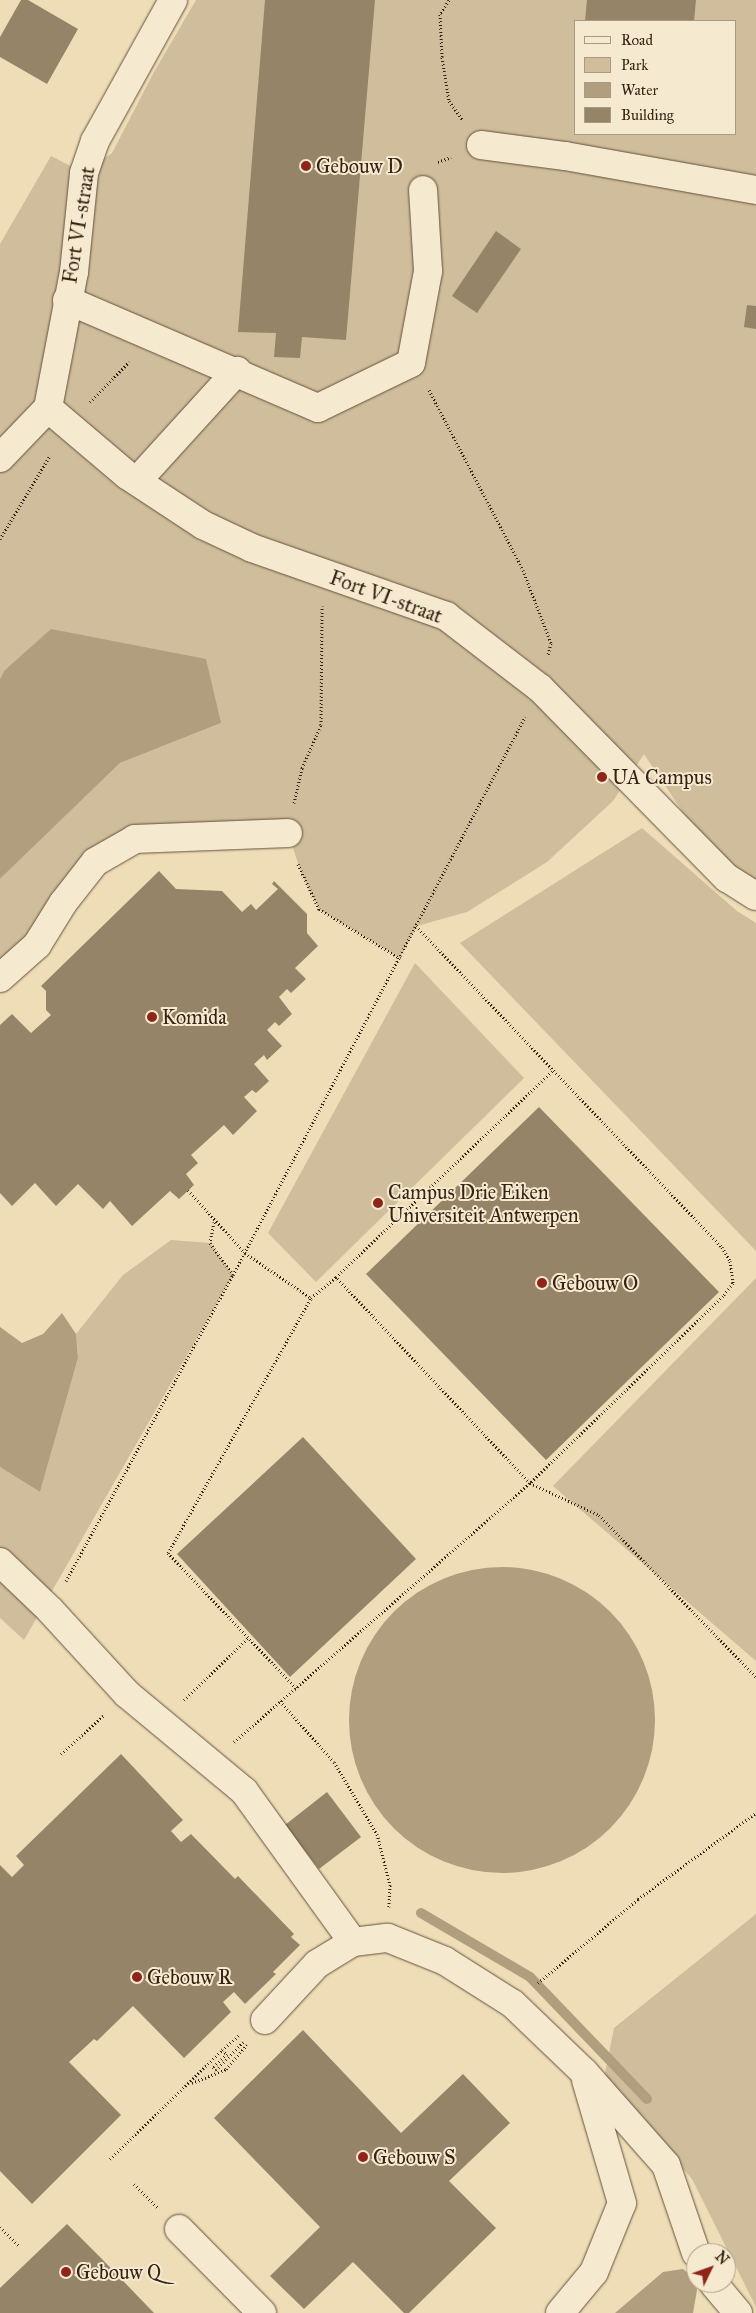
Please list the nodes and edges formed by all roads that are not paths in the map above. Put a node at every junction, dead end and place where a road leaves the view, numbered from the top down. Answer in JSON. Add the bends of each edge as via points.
{"nodes":[{"id":1,"x":173,"y":0,"type":"edge"},
{"id":2,"x":481,"y":145,"type":"road end"},
{"id":3,"x":422,"y":190,"type":"road end"},
{"id":4,"x":756,"y":190,"type":"edge"},
{"id":5,"x":67,"y":300,"type":"junction"},
{"id":6,"x":237,"y":372,"type":"junction"},
{"id":7,"x":48,"y":408,"type":"junction"},
{"id":8,"x":0,"y":458,"type":"edge"},
{"id":9,"x":137,"y":481,"type":"junction"},
{"id":10,"x":288,"y":833,"type":"road end"},
{"id":11,"x":756,"y":896,"type":"edge"},
{"id":12,"x":0,"y":978,"type":"edge"},
{"id":13,"x":0,"y":1562,"type":"edge"},
{"id":14,"x":353,"y":1942,"type":"junction"},
{"id":15,"x":265,"y":2020,"type":"road end"},
{"id":16,"x":584,"y":2072,"type":"junction"},
{"id":17,"x":170,"y":2219,"type":"road end"},
{"id":18,"x":693,"y":2243,"type":"edge"},
{"id":19,"x":721,"y":2293,"type":"edge"},
{"id":20,"x":262,"y":2313,"type":"edge"},
{"id":21,"x":560,"y":2313,"type":"edge"},
{"id":22,"x":738,"y":2313,"type":"edge"}],
"edges":[{"from":1,"to":5,"type":"street","name":"Fort VI-straat","via":[[95,141],[84,173],[74,272]]},
{"from":2,"to":4,"type":"street","via":[[565,156]]},
{"from":3,"to":6,"type":"street","via":[[428,271],[411,363],[318,408]]},
{"from":5,"to":6,"type":"street"},
{"from":5,"to":7,"type":"street","name":"Fort VI-straat"},
{"from":6,"to":9,"type":"street"},
{"from":7,"to":8,"type":"street"},
{"from":7,"to":9,"type":"street","name":"Fort VI-straat"},
{"from":9,"to":11,"type":"street","name":"Fort VI-straat","via":[[203,525],[252,548],[446,616],[540,688],[727,878]]},
{"from":10,"to":12,"type":"street","via":[[136,840],[95,862],[63,903],[37,945]]},
{"from":13,"to":14,"type":"street","via":[[50,1610],[127,1694],[244,1791]]},
{"from":14,"to":15,"type":"street","via":[[317,1964]]},
{"from":14,"to":16,"type":"street","via":[[388,1938],[445,1961],[513,2004]]},
{"from":16,"to":18,"type":"street","via":[[666,2165]]},
{"from":16,"to":21,"type":"street","via":[[622,2203],[594,2272]]},
{"from":17,"to":20,"type":"street"},
{"from":19,"to":22,"type":"street"}]}
